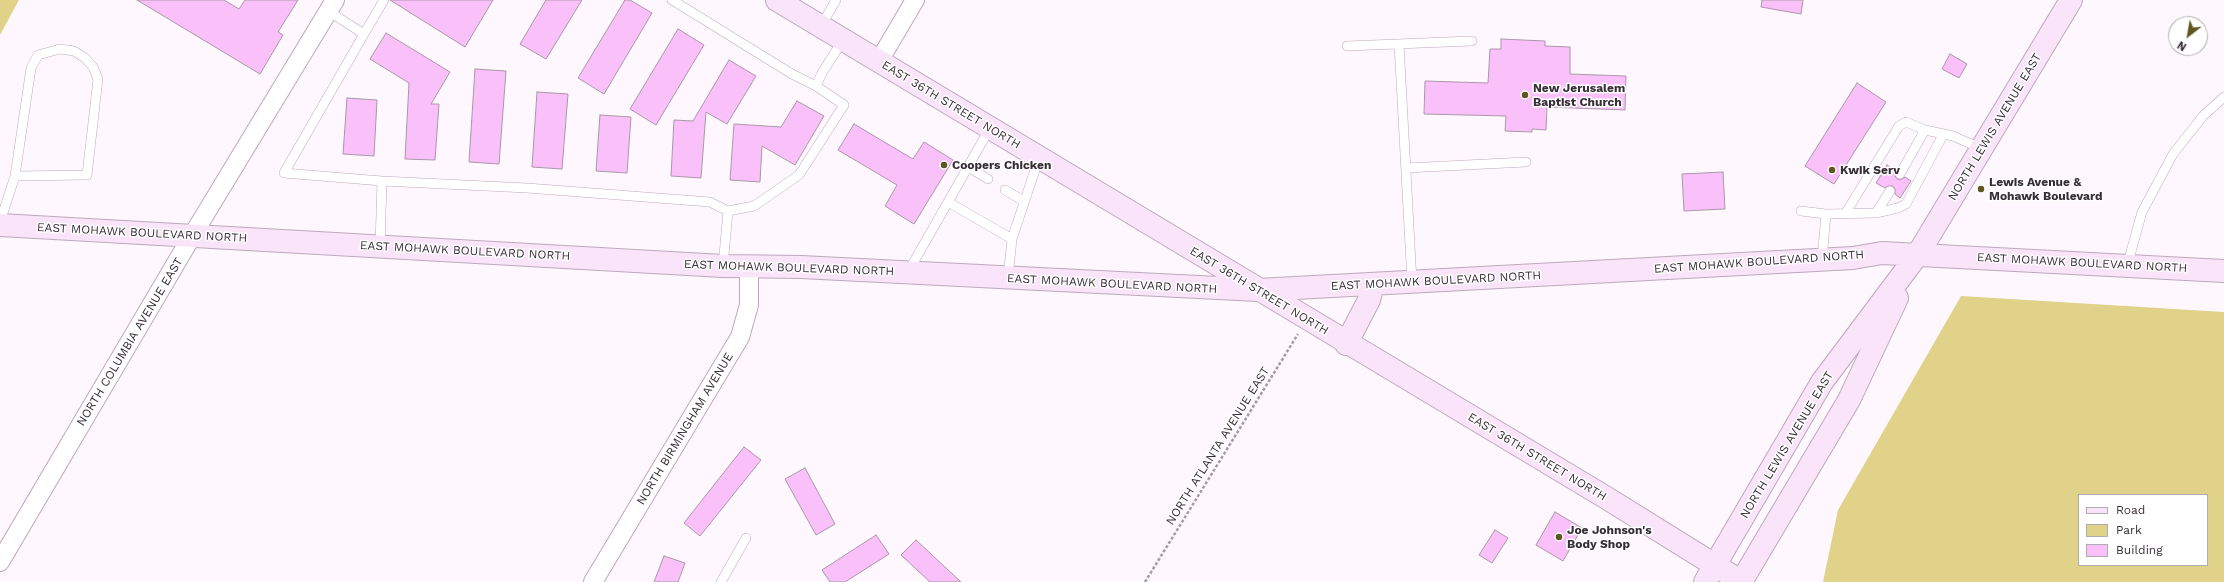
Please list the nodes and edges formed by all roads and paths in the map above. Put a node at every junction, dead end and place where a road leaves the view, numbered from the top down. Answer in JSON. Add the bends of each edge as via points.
{"nodes":[{"id":1,"x":384,"y":0,"type":"edge"},
{"id":2,"x":672,"y":0,"type":"edge"},
{"id":3,"x":777,"y":0,"type":"edge"},
{"id":4,"x":836,"y":0,"type":"edge"},
{"id":5,"x":915,"y":0,"type":"edge"},
{"id":6,"x":2071,"y":0,"type":"edge"},
{"id":7,"x":331,"y":6,"type":"edge"},
{"id":8,"x":820,"y":26,"type":"junction"},
{"id":9,"x":364,"y":34,"type":"junction"},
{"id":10,"x":843,"y":40,"type":"junction"},
{"id":11,"x":1472,"y":41,"type":"dead end"},
{"id":12,"x":1399,"y":44,"type":"junction"},
{"id":13,"x":1347,"y":46,"type":"dead end"},
{"id":14,"x":878,"y":61,"type":"junction"},
{"id":15,"x":816,"y":86,"type":"junction"},
{"id":16,"x":2224,"y":97,"type":"edge"},
{"id":17,"x":990,"y":128,"type":"junction"},
{"id":18,"x":1925,"y":130,"type":"junction"},
{"id":19,"x":1943,"y":135,"type":"junction"},
{"id":20,"x":1982,"y":149,"type":"junction"},
{"id":21,"x":1039,"y":158,"type":"junction"},
{"id":22,"x":1526,"y":162,"type":"dead end"},
{"id":23,"x":968,"y":166,"type":"junction"},
{"id":24,"x":1406,"y":168,"type":"junction"},
{"id":25,"x":1900,"y":174,"type":"dead end"},
{"id":26,"x":15,"y":176,"type":"junction"},
{"id":27,"x":988,"y":179,"type":"dead end"},
{"id":28,"x":382,"y":181,"type":"junction"},
{"id":29,"x":1005,"y":190,"type":"dead end"},
{"id":30,"x":1890,"y":191,"type":"dead end"},
{"id":31,"x":1024,"y":201,"type":"junction"},
{"id":32,"x":948,"y":202,"type":"junction"},
{"id":33,"x":728,"y":211,"type":"junction"},
{"id":34,"x":1801,"y":211,"type":"dead end"},
{"id":35,"x":1876,"y":213,"type":"junction"},
{"id":36,"x":1826,"y":214,"type":"junction"},
{"id":37,"x":1845,"y":214,"type":"junction"},
{"id":38,"x":0,"y":222,"type":"edge"},
{"id":39,"x":0,"y":225,"type":"edge"},
{"id":40,"x":192,"y":236,"type":"junction"},
{"id":41,"x":1012,"y":240,"type":"junction"},
{"id":42,"x":380,"y":246,"type":"junction"},
{"id":43,"x":1918,"y":254,"type":"junction"},
{"id":44,"x":1822,"y":259,"type":"junction"},
{"id":45,"x":723,"y":266,"type":"junction"},
{"id":46,"x":749,"y":266,"type":"junction"},
{"id":47,"x":2127,"y":266,"type":"junction"},
{"id":48,"x":2224,"y":271,"type":"edge"},
{"id":49,"x":908,"y":273,"type":"junction"},
{"id":50,"x":1008,"y":278,"type":"junction"},
{"id":51,"x":1412,"y":282,"type":"junction"},
{"id":52,"x":1373,"y":284,"type":"junction"},
{"id":53,"x":1258,"y":290,"type":"junction"},
{"id":54,"x":1307,"y":320,"type":"junction"},
{"id":55,"x":1346,"y":344,"type":"junction"},
{"id":56,"x":746,"y":538,"type":"dead end"},
{"id":57,"x":0,"y":562,"type":"edge"},
{"id":58,"x":1710,"y":574,"type":"edge"},
{"id":59,"x":593,"y":582,"type":"edge"},
{"id":60,"x":721,"y":582,"type":"edge"},
{"id":61,"x":1145,"y":582,"type":"edge"},
{"id":62,"x":1742,"y":582,"type":"edge"}],
"edges":[{"from":1,"to":9,"type":"lane"},
{"from":2,"to":15,"type":"lane","via":[[792,74]]},
{"from":3,"to":8,"type":"main road","name":"EAST 36TH STREET NORTH"},
{"from":4,"to":8,"type":"lane"},
{"from":5,"to":14,"type":"street"},
{"from":6,"to":20,"type":"main road","name":"NORTH LEWIS AVENUE EAST"},
{"from":7,"to":9,"type":"lane"},
{"from":7,"to":40,"type":"street","name":"NORTH COLUMBIA AVENUE EAST"},
{"from":8,"to":10,"type":"main road","name":"EAST 36TH STREET NORTH"},
{"from":9,"to":28,"type":"lane","via":[[284,173]]},
{"from":10,"to":14,"type":"main road","name":"EAST 36TH STREET NORTH"},
{"from":10,"to":15,"type":"lane"},
{"from":11,"to":12,"type":"lane"},
{"from":12,"to":13,"type":"lane"},
{"from":12,"to":24,"type":"lane"},
{"from":14,"to":17,"type":"main road","name":"EAST 36TH STREET NORTH"},
{"from":15,"to":33,"type":"lane","via":[[844,105],[799,176],[754,206]]},
{"from":16,"to":47,"type":"lane","via":[[2203,116],[2173,154],[2142,212]]},
{"from":17,"to":21,"type":"main road","name":"EAST 36TH STREET NORTH"},
{"from":17,"to":23,"type":"lane"},
{"from":18,"to":19,"type":"lane"},
{"from":18,"to":25,"type":"lane"},
{"from":18,"to":37,"type":"lane","via":[[1906,122],[1899,126]]},
{"from":19,"to":20,"type":"lane","via":[[1953,136]]},
{"from":19,"to":35,"type":"lane","via":[[1906,204]]},
{"from":20,"to":43,"type":"main road","name":"NORTH LEWIS AVENUE EAST"},
{"from":21,"to":31,"type":"lane"},
{"from":21,"to":53,"type":"main road","name":"EAST 36TH STREET NORTH"},
{"from":22,"to":24,"type":"lane"},
{"from":23,"to":27,"type":"lane"},
{"from":23,"to":32,"type":"lane"},
{"from":24,"to":51,"type":"lane"},
{"from":26,"to":26,"type":"lane","via":[[87,176],[98,79],[94,67],[74,51],[60,49],[38,55],[31,68]]},
{"from":26,"to":38,"type":"lane"},
{"from":28,"to":33,"type":"lane","via":[[527,188],[710,202]]},
{"from":28,"to":42,"type":"lane"},
{"from":29,"to":31,"type":"lane"},
{"from":30,"to":35,"type":"lane"},
{"from":31,"to":41,"type":"lane"},
{"from":32,"to":41,"type":"lane"},
{"from":32,"to":49,"type":"lane"},
{"from":33,"to":45,"type":"lane"},
{"from":34,"to":36,"type":"lane"},
{"from":35,"to":37,"type":"lane"},
{"from":36,"to":37,"type":"lane"},
{"from":36,"to":44,"type":"lane"},
{"from":39,"to":40,"type":"main road","name":"EAST MOHAWK BOULEVARD NORTH"},
{"from":40,"to":42,"type":"main road","name":"EAST MOHAWK BOULEVARD NORTH"},
{"from":40,"to":57,"type":"street","name":"NORTH COLUMBIA AVENUE EAST"},
{"from":41,"to":50,"type":"lane"},
{"from":42,"to":45,"type":"main road","name":"EAST MOHAWK BOULEVARD NORTH"},
{"from":43,"to":44,"type":"main road","name":"EAST MOHAWK BOULEVARD NORTH","via":[[1882,253],[1853,258]]},
{"from":43,"to":47,"type":"main road","name":"EAST MOHAWK BOULEVARD NORTH"},
{"from":43,"to":58,"type":"main road","name":"NORTH LEWIS AVENUE EAST","via":[[1822,382]]},
{"from":43,"to":62,"type":"main road","name":"NORTH LEWIS AVENUE EAST","via":[[1849,400]]},
{"from":44,"to":51,"type":"main road","name":"EAST MOHAWK BOULEVARD NORTH"},
{"from":45,"to":46,"type":"main road","name":"EAST MOHAWK BOULEVARD NORTH"},
{"from":46,"to":49,"type":"main road","name":"EAST MOHAWK BOULEVARD NORTH"},
{"from":46,"to":59,"type":"street","name":"NORTH BIRMINGHAM AVENUE","via":[[749,305],[740,337]]},
{"from":47,"to":48,"type":"main road","name":"EAST MOHAWK BOULEVARD NORTH"},
{"from":49,"to":50,"type":"main road","name":"EAST MOHAWK BOULEVARD NORTH"},
{"from":50,"to":53,"type":"main road","name":"EAST MOHAWK BOULEVARD NORTH"},
{"from":51,"to":52,"type":"main road","name":"EAST MOHAWK BOULEVARD NORTH"},
{"from":52,"to":53,"type":"main road","name":"EAST MOHAWK BOULEVARD NORTH"},
{"from":52,"to":55,"type":"main road","via":[[1369,300]]},
{"from":53,"to":54,"type":"main road","name":"EAST 36TH STREET NORTH"},
{"from":54,"to":55,"type":"main road","name":"EAST 36TH STREET NORTH"},
{"from":54,"to":61,"type":"path","name":"NORTH ATLANTA AVENUE EAST"},
{"from":55,"to":58,"type":"main road","name":"EAST 36TH STREET NORTH","via":[[1605,497]]},
{"from":56,"to":60,"type":"lane"},
{"from":58,"to":62,"type":"main road","name":"EAST 36TH STREET NORTH"}]}
